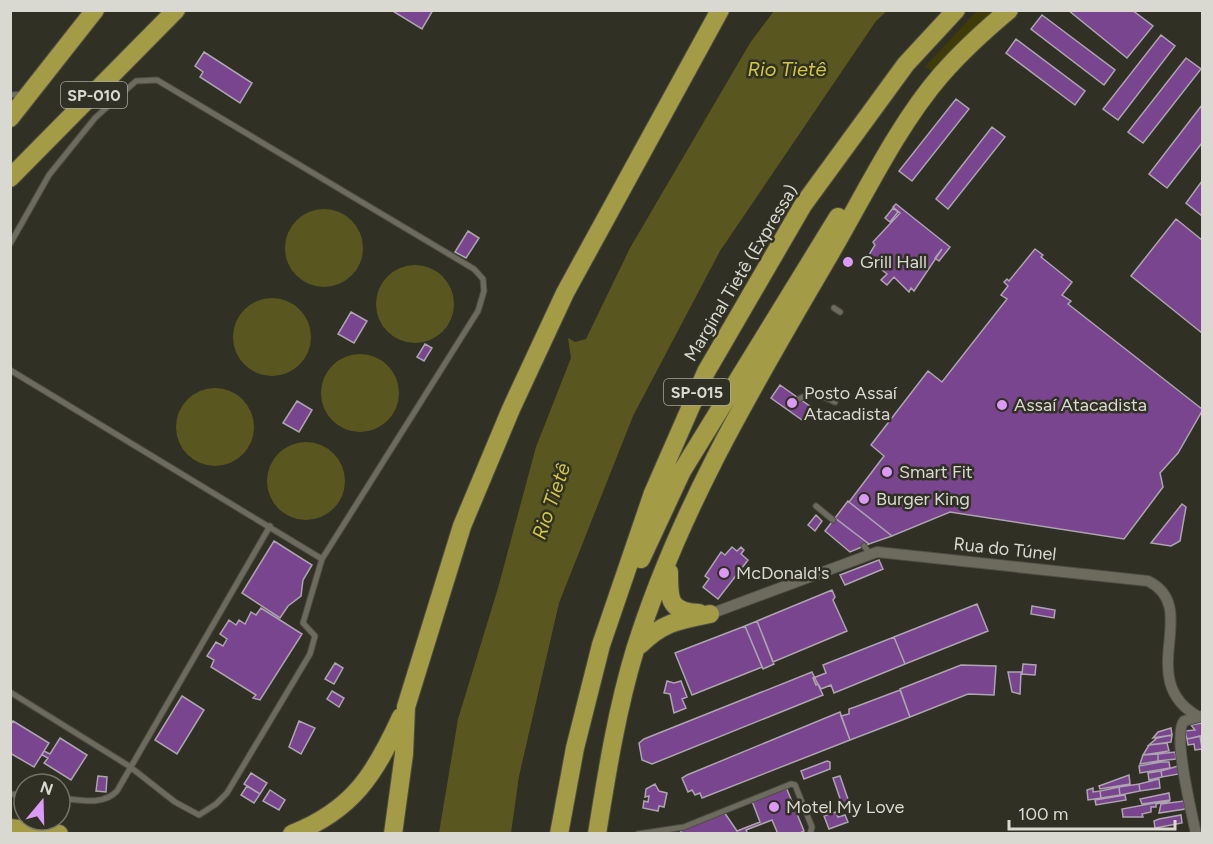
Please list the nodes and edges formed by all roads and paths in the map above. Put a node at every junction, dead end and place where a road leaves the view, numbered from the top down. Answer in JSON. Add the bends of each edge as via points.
{"nodes":[{"id":1,"x":95,"y":10,"type":"edge"},
{"id":2,"x":176,"y":10,"type":"edge"},
{"id":3,"x":720,"y":10,"type":"edge"},
{"id":4,"x":956,"y":10,"type":"edge"},
{"id":5,"x":1009,"y":10,"type":"edge"},
{"id":6,"x":940,"y":76,"type":"junction"},
{"id":7,"x":32,"y":93,"type":"junction"},
{"id":8,"x":10,"y":95,"type":"edge"},
{"id":9,"x":10,"y":118,"type":"edge"},
{"id":10,"x":10,"y":178,"type":"edge"},
{"id":11,"x":10,"y":244,"type":"edge"},
{"id":12,"x":834,"y":308,"type":"dead end"},
{"id":13,"x":840,"y":312,"type":"dead end"},
{"id":14,"x":10,"y":370,"type":"edge"},
{"id":15,"x":799,"y":399,"type":"dead end"},
{"id":16,"x":835,"y":402,"type":"dead end"},
{"id":17,"x":816,"y":506,"type":"dead end"},
{"id":18,"x":833,"y":520,"type":"dead end"},
{"id":19,"x":270,"y":526,"type":"junction"},
{"id":20,"x":322,"y":559,"type":"junction"},
{"id":21,"x":669,"y":559,"type":"junction"},
{"id":22,"x":710,"y":614,"type":"junction"},
{"id":23,"x":601,"y":645,"type":"junction"},
{"id":24,"x":635,"y":650,"type":"junction"},
{"id":25,"x":10,"y":692,"type":"edge"},
{"id":26,"x":406,"y":707,"type":"junction"},
{"id":27,"x":1201,"y":716,"type":"edge"},
{"id":28,"x":129,"y":766,"type":"junction"},
{"id":29,"x":72,"y":799,"type":"edge"},
{"id":30,"x":10,"y":828,"type":"edge"},
{"id":31,"x":59,"y":834,"type":"edge"},
{"id":32,"x":292,"y":834,"type":"edge"},
{"id":33,"x":393,"y":834,"type":"edge"},
{"id":34,"x":559,"y":834,"type":"edge"},
{"id":35,"x":597,"y":834,"type":"edge"},
{"id":36,"x":638,"y":834,"type":"edge"},
{"id":37,"x":810,"y":834,"type":"edge"},
{"id":38,"x":1196,"y":834,"type":"edge"}],
"edges":[{"from":1,"to":7,"type":"highway","number":"SP-010"},
{"from":2,"to":10,"type":"highway","number":"SP-010"},
{"from":3,"to":26,"type":"highway","via":[[565,293],[511,409],[462,526]]},
{"from":4,"to":23,"type":"highway","name":"Marginal Tietê (Expressa)","number":"SP-015","via":[[906,64],[803,205],[706,372],[653,493]]},
{"from":5,"to":6,"type":"highway"},
{"from":6,"to":21,"type":"highway","via":[[888,151],[721,444]]},
{"from":6,"to":23,"type":"highway","via":[[919,95],[889,135],[718,409],[682,471]]},
{"from":7,"to":8,"type":"lane"},
{"from":7,"to":9,"type":"highway","number":"SP-010"},
{"from":11,"to":20,"type":"lane","via":[[49,175],[95,118],[136,81],[157,80],[474,269],[483,279],[478,311]]},
{"from":12,"to":13,"type":"lane"},
{"from":14,"to":19,"type":"lane"},
{"from":15,"to":16,"type":"lane","via":[[813,392]]},
{"from":17,"to":18,"type":"lane"},
{"from":19,"to":20,"type":"lane"},
{"from":19,"to":28,"type":"lane"},
{"from":20,"to":28,"type":"lane","via":[[303,623],[315,636],[310,654],[227,793],[198,815]]},
{"from":21,"to":22,"type":"highway","via":[[669,594],[674,606],[686,612]]},
{"from":21,"to":24,"type":"highway"},
{"from":22,"to":24,"type":"highway","via":[[660,627]]},
{"from":22,"to":27,"type":"street","name":"Rua do Túnel","via":[[867,550],[1148,581],[1168,597],[1171,610],[1169,683],[1185,709]]},
{"from":23,"to":34,"type":"highway","name":"Marginal Tietê (Expressa)","number":"SP-015","via":[[575,748]]},
{"from":24,"to":35,"type":"highway"},
{"from":25,"to":28,"type":"lane"},
{"from":26,"to":32,"type":"highway","via":[[381,759],[348,802]]},
{"from":26,"to":33,"type":"highway"},
{"from":27,"to":38,"type":"street","via":[[1184,721],[1180,728]]},
{"from":28,"to":29,"type":"lane","via":[[110,798]]},
{"from":30,"to":31,"type":"highway"},
{"from":36,"to":37,"type":"lane","via":[[684,827],[791,784],[795,785],[812,827]]}]}
